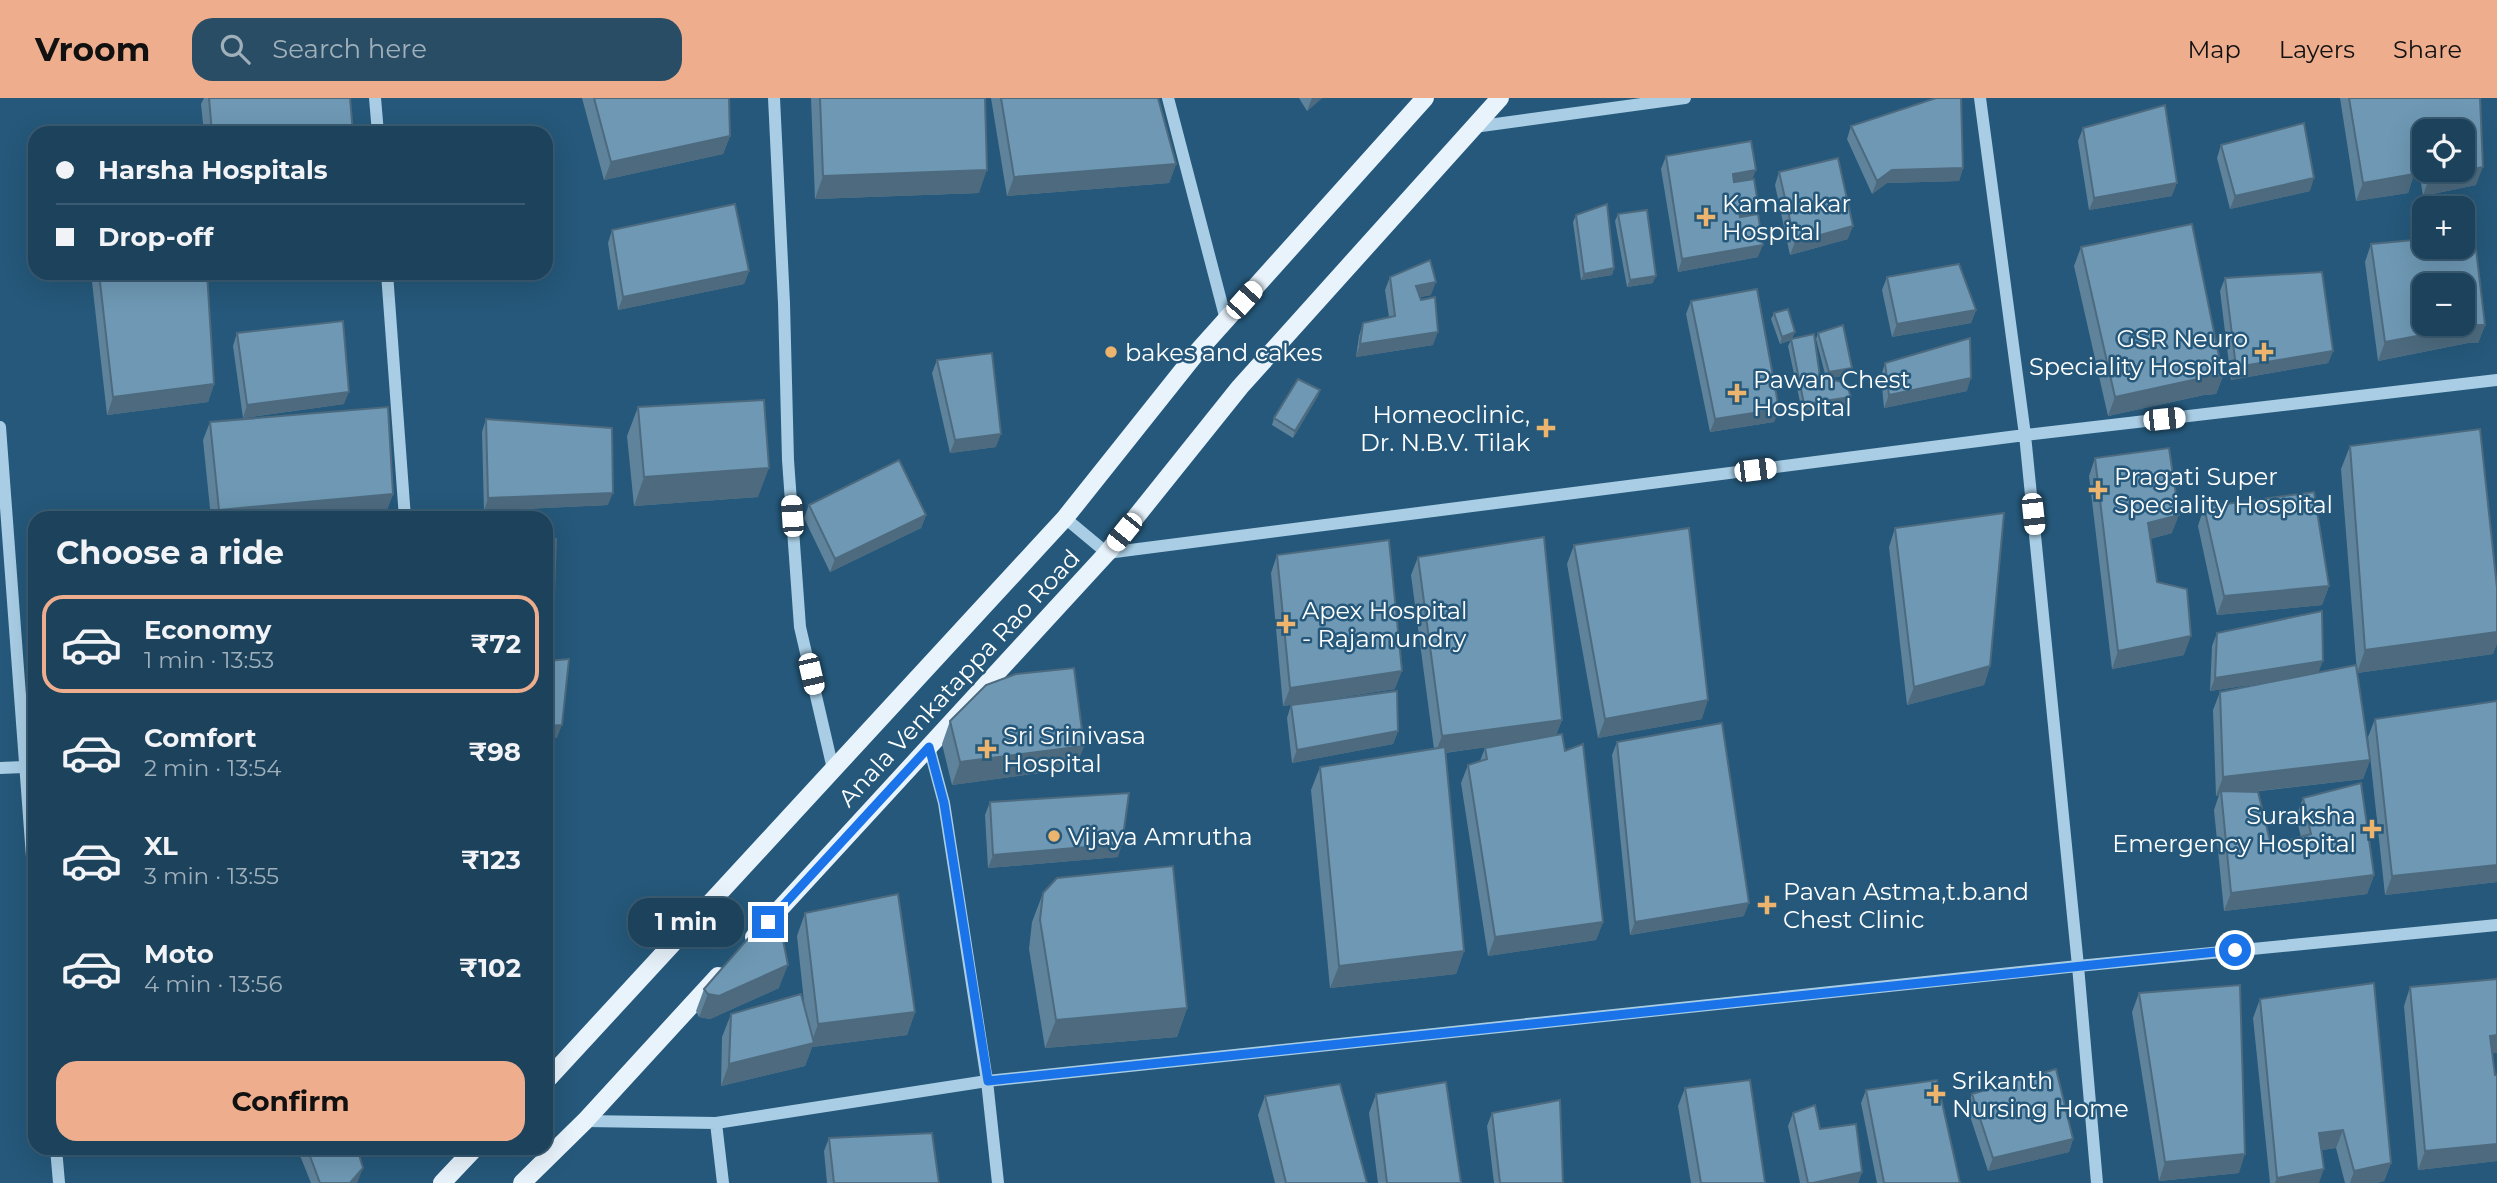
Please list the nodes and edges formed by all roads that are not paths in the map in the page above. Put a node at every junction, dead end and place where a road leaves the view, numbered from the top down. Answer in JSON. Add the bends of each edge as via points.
{"nodes":[{"id":1,"x":375,"y":98,"type":"edge"},
{"id":2,"x":774,"y":98,"type":"edge"},
{"id":3,"x":1168,"y":98,"type":"edge"},
{"id":4,"x":1425,"y":98,"type":"edge"},
{"id":5,"x":1500,"y":98,"type":"edge"},
{"id":6,"x":1685,"y":98,"type":"edge"},
{"id":7,"x":1980,"y":98,"type":"edge"},
{"id":8,"x":377,"y":126,"type":"edge"},
{"id":9,"x":1474,"y":127,"type":"junction"},
{"id":10,"x":388,"y":280,"type":"edge"},
{"id":11,"x":1226,"y":320,"type":"junction"},
{"id":12,"x":2497,"y":380,"type":"edge"},
{"id":13,"x":0,"y":427,"type":"edge"},
{"id":14,"x":2025,"y":435,"type":"junction"},
{"id":15,"x":404,"y":511,"type":"edge"},
{"id":16,"x":1065,"y":518,"type":"junction"},
{"id":17,"x":1107,"y":553,"type":"junction"},
{"id":18,"x":929,"y":747,"type":"junction"},
{"id":19,"x":24,"y":767,"type":"junction"},
{"id":20,"x":0,"y":768,"type":"edge"},
{"id":21,"x":833,"y":769,"type":"junction"},
{"id":22,"x":28,"y":814,"type":"edge"},
{"id":23,"x":2497,"y":925,"type":"edge"},
{"id":24,"x":2078,"y":966,"type":"junction"},
{"id":25,"x":553,"y":1073,"type":"edge"},
{"id":26,"x":988,"y":1081,"type":"junction"},
{"id":27,"x":585,"y":1121,"type":"junction"},
{"id":28,"x":716,"y":1123,"type":"junction"},
{"id":29,"x":553,"y":1152,"type":"edge"},
{"id":30,"x":57,"y":1155,"type":"edge"},
{"id":31,"x":465,"y":1155,"type":"edge"},
{"id":32,"x":550,"y":1155,"type":"edge"},
{"id":33,"x":59,"y":1183,"type":"edge"},
{"id":34,"x":442,"y":1183,"type":"edge"},
{"id":35,"x":522,"y":1183,"type":"edge"},
{"id":36,"x":723,"y":1183,"type":"edge"},
{"id":37,"x":998,"y":1183,"type":"edge"},
{"id":38,"x":2096,"y":1183,"type":"edge"}],
"edges":[{"from":1,"to":8,"type":"street"},
{"from":2,"to":21,"type":"street","via":[[788,460],[800,626]]},
{"from":3,"to":11,"type":"street"},
{"from":4,"to":11,"type":"main road","name":"Anala Venkatappa Rao Road"},
{"from":5,"to":9,"type":"main road","name":"Anala Venkatappa Rao Road"},
{"from":6,"to":9,"type":"street"},
{"from":7,"to":14,"type":"street"},
{"from":9,"to":17,"type":"main road","name":"Anala Venkatappa Rao Road","via":[[1240,387]]},
{"from":10,"to":15,"type":"street"},
{"from":11,"to":16,"type":"main road","name":"Anala Venkatappa Rao Road"},
{"from":12,"to":14,"type":"street"},
{"from":13,"to":19,"type":"street"},
{"from":14,"to":17,"type":"street"},
{"from":14,"to":24,"type":"street"},
{"from":16,"to":17,"type":"street"},
{"from":16,"to":21,"type":"main road","name":"Anala Venkatappa Rao Road"},
{"from":17,"to":18,"type":"main road","name":"Anala Venkatappa Rao Road"},
{"from":18,"to":26,"type":"street","via":[[944,803]]},
{"from":18,"to":27,"type":"main road","name":"Anala Venkatappa Rao Road"},
{"from":19,"to":20,"type":"street"},
{"from":19,"to":22,"type":"street"},
{"from":21,"to":25,"type":"main road","name":"Anala Venkatappa Rao Road"},
{"from":23,"to":24,"type":"street"},
{"from":24,"to":26,"type":"street"},
{"from":24,"to":38,"type":"street"},
{"from":26,"to":28,"type":"street"},
{"from":26,"to":37,"type":"street"},
{"from":27,"to":28,"type":"street"},
{"from":27,"to":29,"type":"main road","name":"Anala Venkatappa Rao Road"},
{"from":28,"to":36,"type":"street"},
{"from":30,"to":33,"type":"street"},
{"from":31,"to":34,"type":"main road"},
{"from":32,"to":35,"type":"main road","name":"Anala Venkatappa Rao Road"}]}
